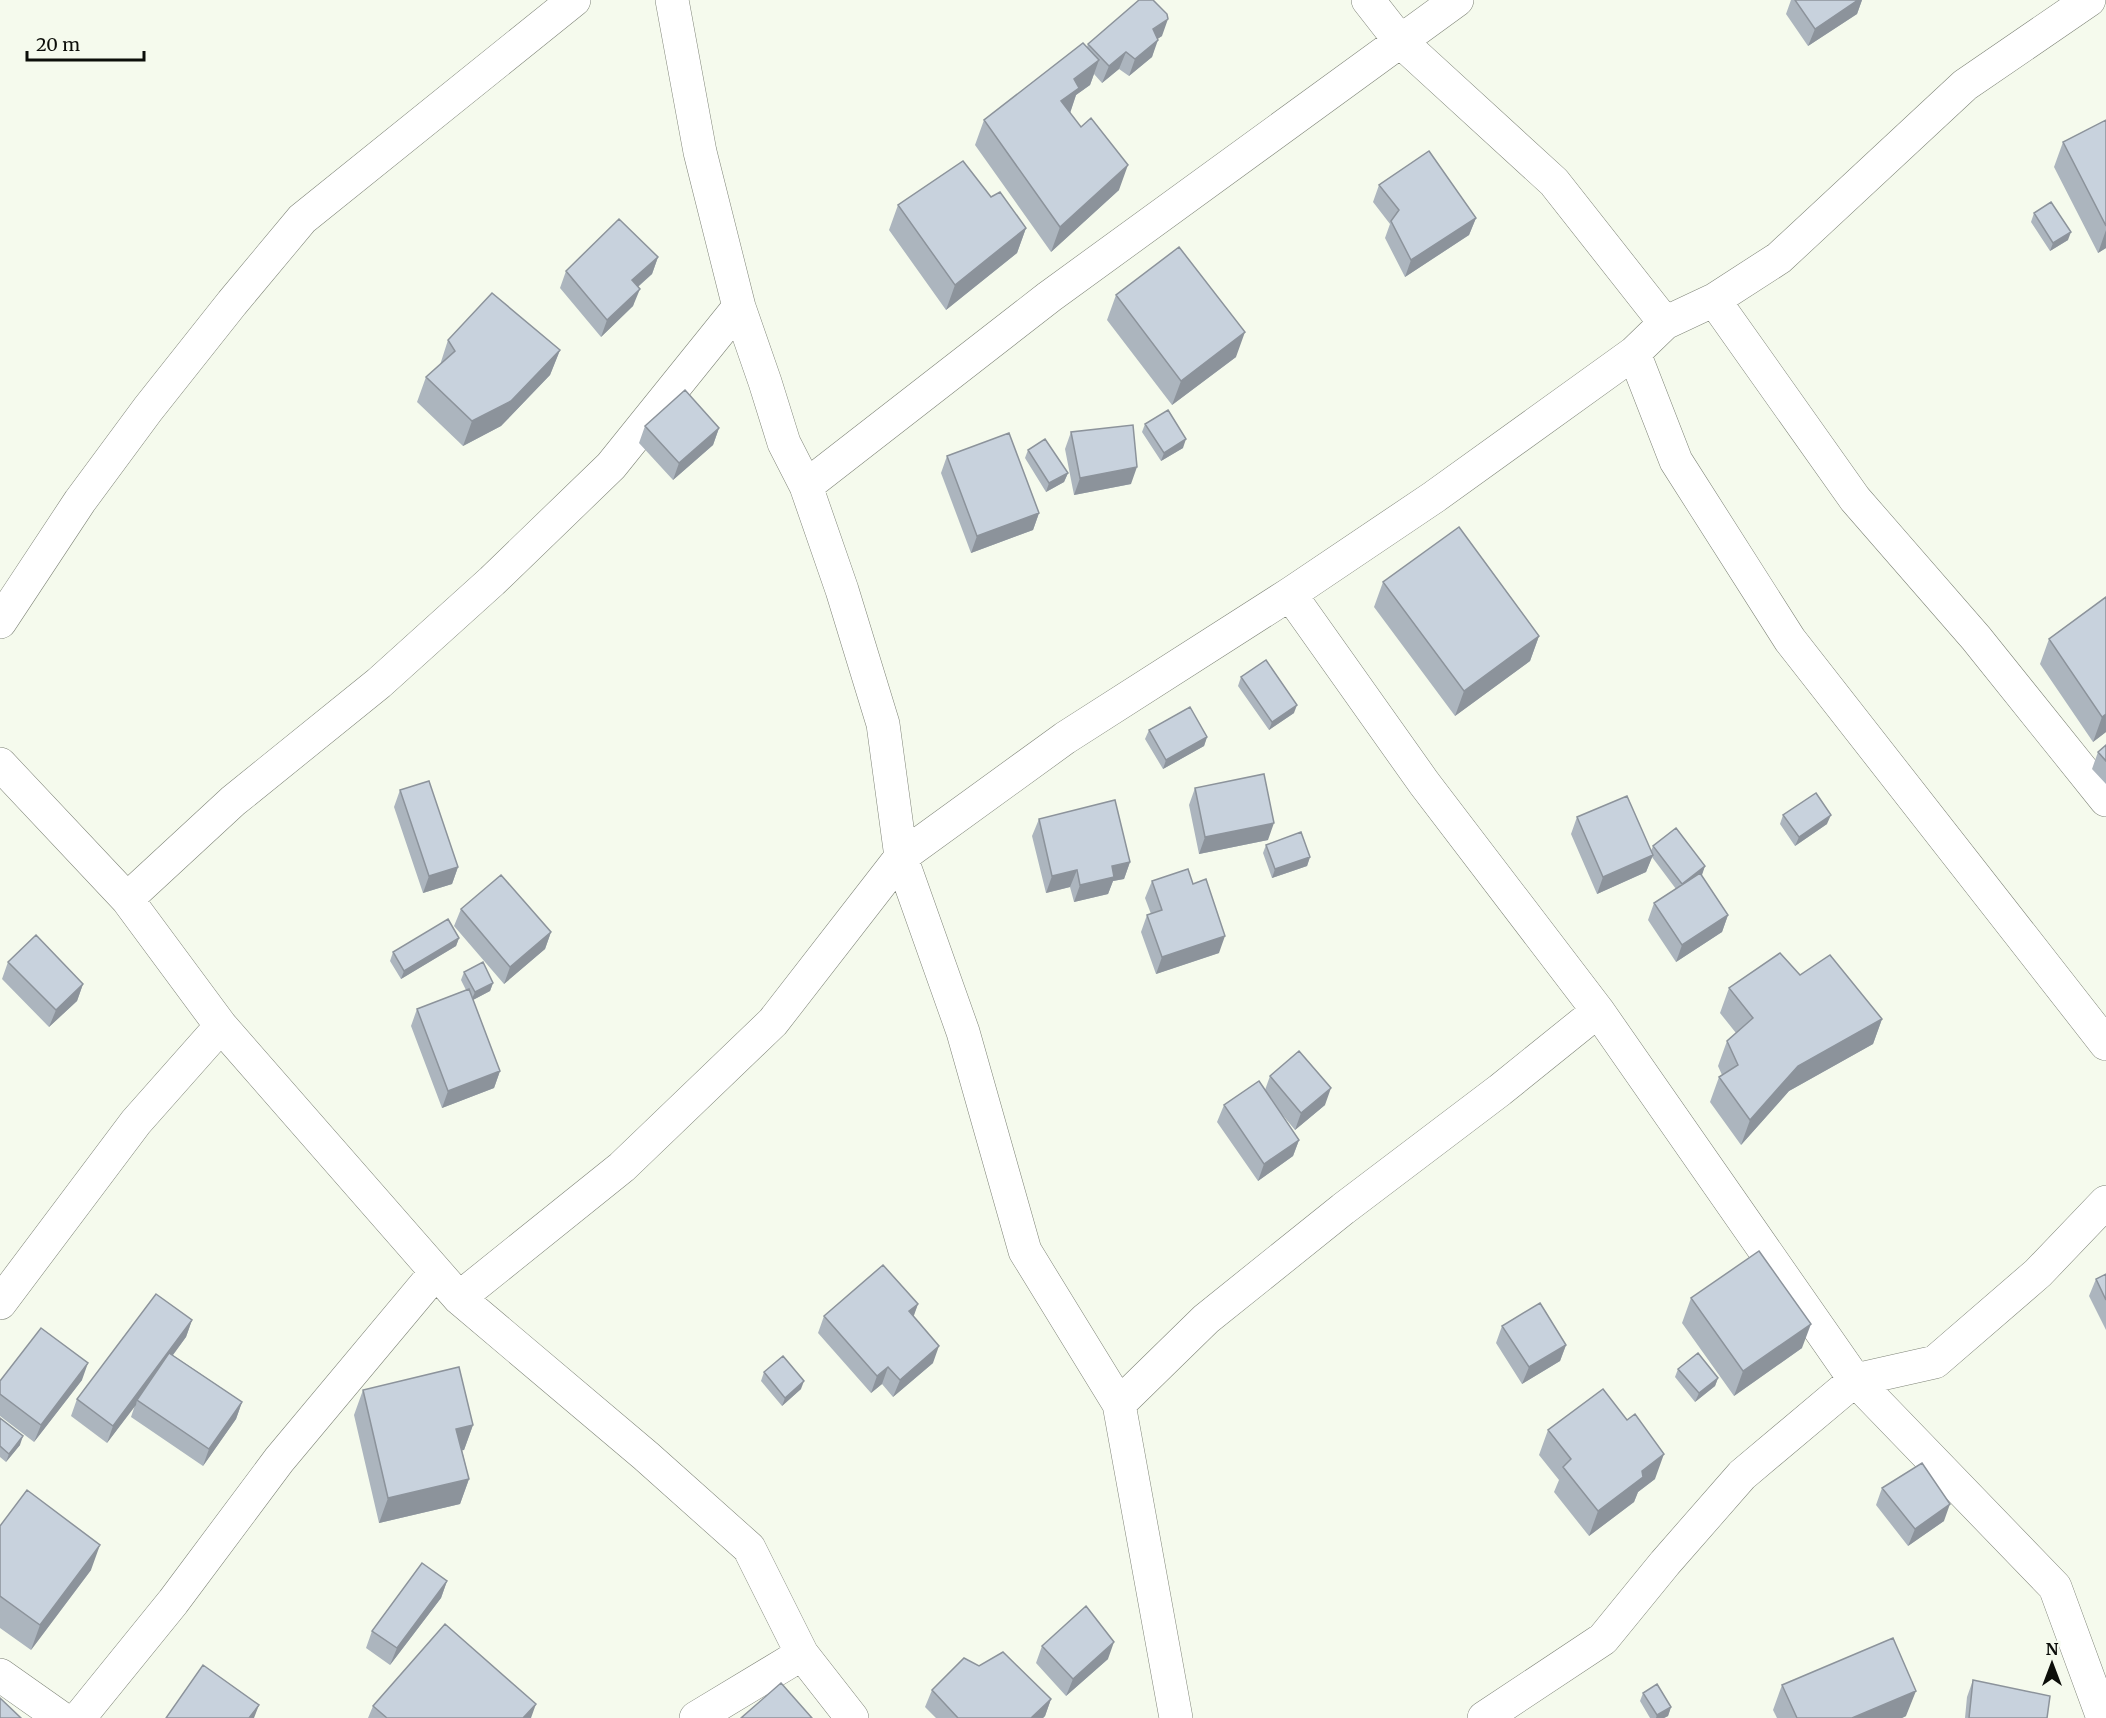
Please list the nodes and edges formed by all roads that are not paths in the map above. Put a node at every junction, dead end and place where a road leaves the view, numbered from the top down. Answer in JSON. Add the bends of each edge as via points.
{"nodes":[{"id":1,"x":574,"y":0,"type":"edge"},
{"id":2,"x":672,"y":0,"type":"edge"},
{"id":3,"x":1368,"y":0,"type":"edge"},
{"id":4,"x":1457,"y":0,"type":"edge"},
{"id":5,"x":2089,"y":0,"type":"edge"},
{"id":6,"x":1400,"y":41,"type":"junction"},
{"id":7,"x":1714,"y":300,"type":"junction"},
{"id":8,"x":739,"y":307,"type":"junction"},
{"id":9,"x":1665,"y":323,"type":"junction"},
{"id":10,"x":1634,"y":353,"type":"junction"},
{"id":11,"x":807,"y":486,"type":"junction"},
{"id":12,"x":1290,"y":594,"type":"junction"},
{"id":13,"x":0,"y":622,"type":"edge"},
{"id":14,"x":0,"y":764,"type":"edge"},
{"id":15,"x":2106,"y":800,"type":"edge"},
{"id":16,"x":901,"y":857,"type":"junction"},
{"id":17,"x":127,"y":899,"type":"junction"},
{"id":18,"x":1598,"y":1011,"type":"junction"},
{"id":19,"x":221,"y":1026,"type":"junction"},
{"id":20,"x":2106,"y":1044,"type":"edge"},
{"id":21,"x":2106,"y":1202,"type":"edge"},
{"id":22,"x":436,"y":1272,"type":"junction"},
{"id":23,"x":459,"y":1298,"type":"junction"},
{"id":24,"x":0,"y":1303,"type":"edge"},
{"id":25,"x":1856,"y":1380,"type":"junction"},
{"id":26,"x":1119,"y":1404,"type":"junction"},
{"id":27,"x":802,"y":1654,"type":"junction"},
{"id":28,"x":0,"y":1675,"type":"edge"},
{"id":29,"x":61,"y":1718,"type":"edge"},
{"id":30,"x":79,"y":1718,"type":"edge"},
{"id":31,"x":696,"y":1718,"type":"edge"},
{"id":32,"x":852,"y":1718,"type":"edge"},
{"id":33,"x":1176,"y":1718,"type":"edge"},
{"id":34,"x":1484,"y":1718,"type":"edge"},
{"id":35,"x":2103,"y":1718,"type":"edge"}],
"edges":[{"from":1,"to":13,"type":"street","via":[[302,219],[148,409],[80,501]]},
{"from":2,"to":8,"type":"street","via":[[700,152]]},
{"from":3,"to":6,"type":"street"},
{"from":4,"to":6,"type":"street"},
{"from":5,"to":7,"type":"street","via":[[1965,85],[1779,258]]},
{"from":6,"to":9,"type":"street","via":[[1554,182]]},
{"from":6,"to":11,"type":"street","via":[[1049,297]]},
{"from":7,"to":9,"type":"street"},
{"from":7,"to":15,"type":"street","via":[[1855,499],[1976,638]]},
{"from":8,"to":11,"type":"street","via":[[784,443]]},
{"from":8,"to":17,"type":"street","via":[[610,466],[492,581],[379,683],[233,801]]},
{"from":9,"to":10,"type":"street"},
{"from":10,"to":12,"type":"street","via":[[1434,497]]},
{"from":10,"to":20,"type":"street","via":[[1676,461],[1790,640]]},
{"from":11,"to":16,"type":"street","via":[[883,724]]},
{"from":12,"to":16,"type":"street","via":[[1065,738]]},
{"from":12,"to":18,"type":"street","via":[[1424,783]]},
{"from":14,"to":17,"type":"street"},
{"from":16,"to":23,"type":"street","via":[[772,1022],[622,1167]]},
{"from":16,"to":26,"type":"street","via":[[963,1032],[1025,1251]]},
{"from":17,"to":19,"type":"street"},
{"from":18,"to":25,"type":"street"},
{"from":18,"to":26,"type":"street","via":[[1206,1318]]},
{"from":19,"to":22,"type":"street"},
{"from":19,"to":24,"type":"street","via":[[136,1122]]},
{"from":21,"to":25,"type":"street","via":[[2038,1273],[1935,1362]]},
{"from":22,"to":23,"type":"street"},
{"from":22,"to":30,"type":"street","via":[[279,1460],[173,1602]]},
{"from":23,"to":27,"type":"street","via":[[749,1548]]},
{"from":25,"to":34,"type":"street","via":[[1742,1475],[1603,1639]]},
{"from":25,"to":35,"type":"street","via":[[2055,1587]]},
{"from":26,"to":33,"type":"street"},
{"from":27,"to":31,"type":"street"},
{"from":27,"to":32,"type":"street"},
{"from":28,"to":29,"type":"street"}]}
